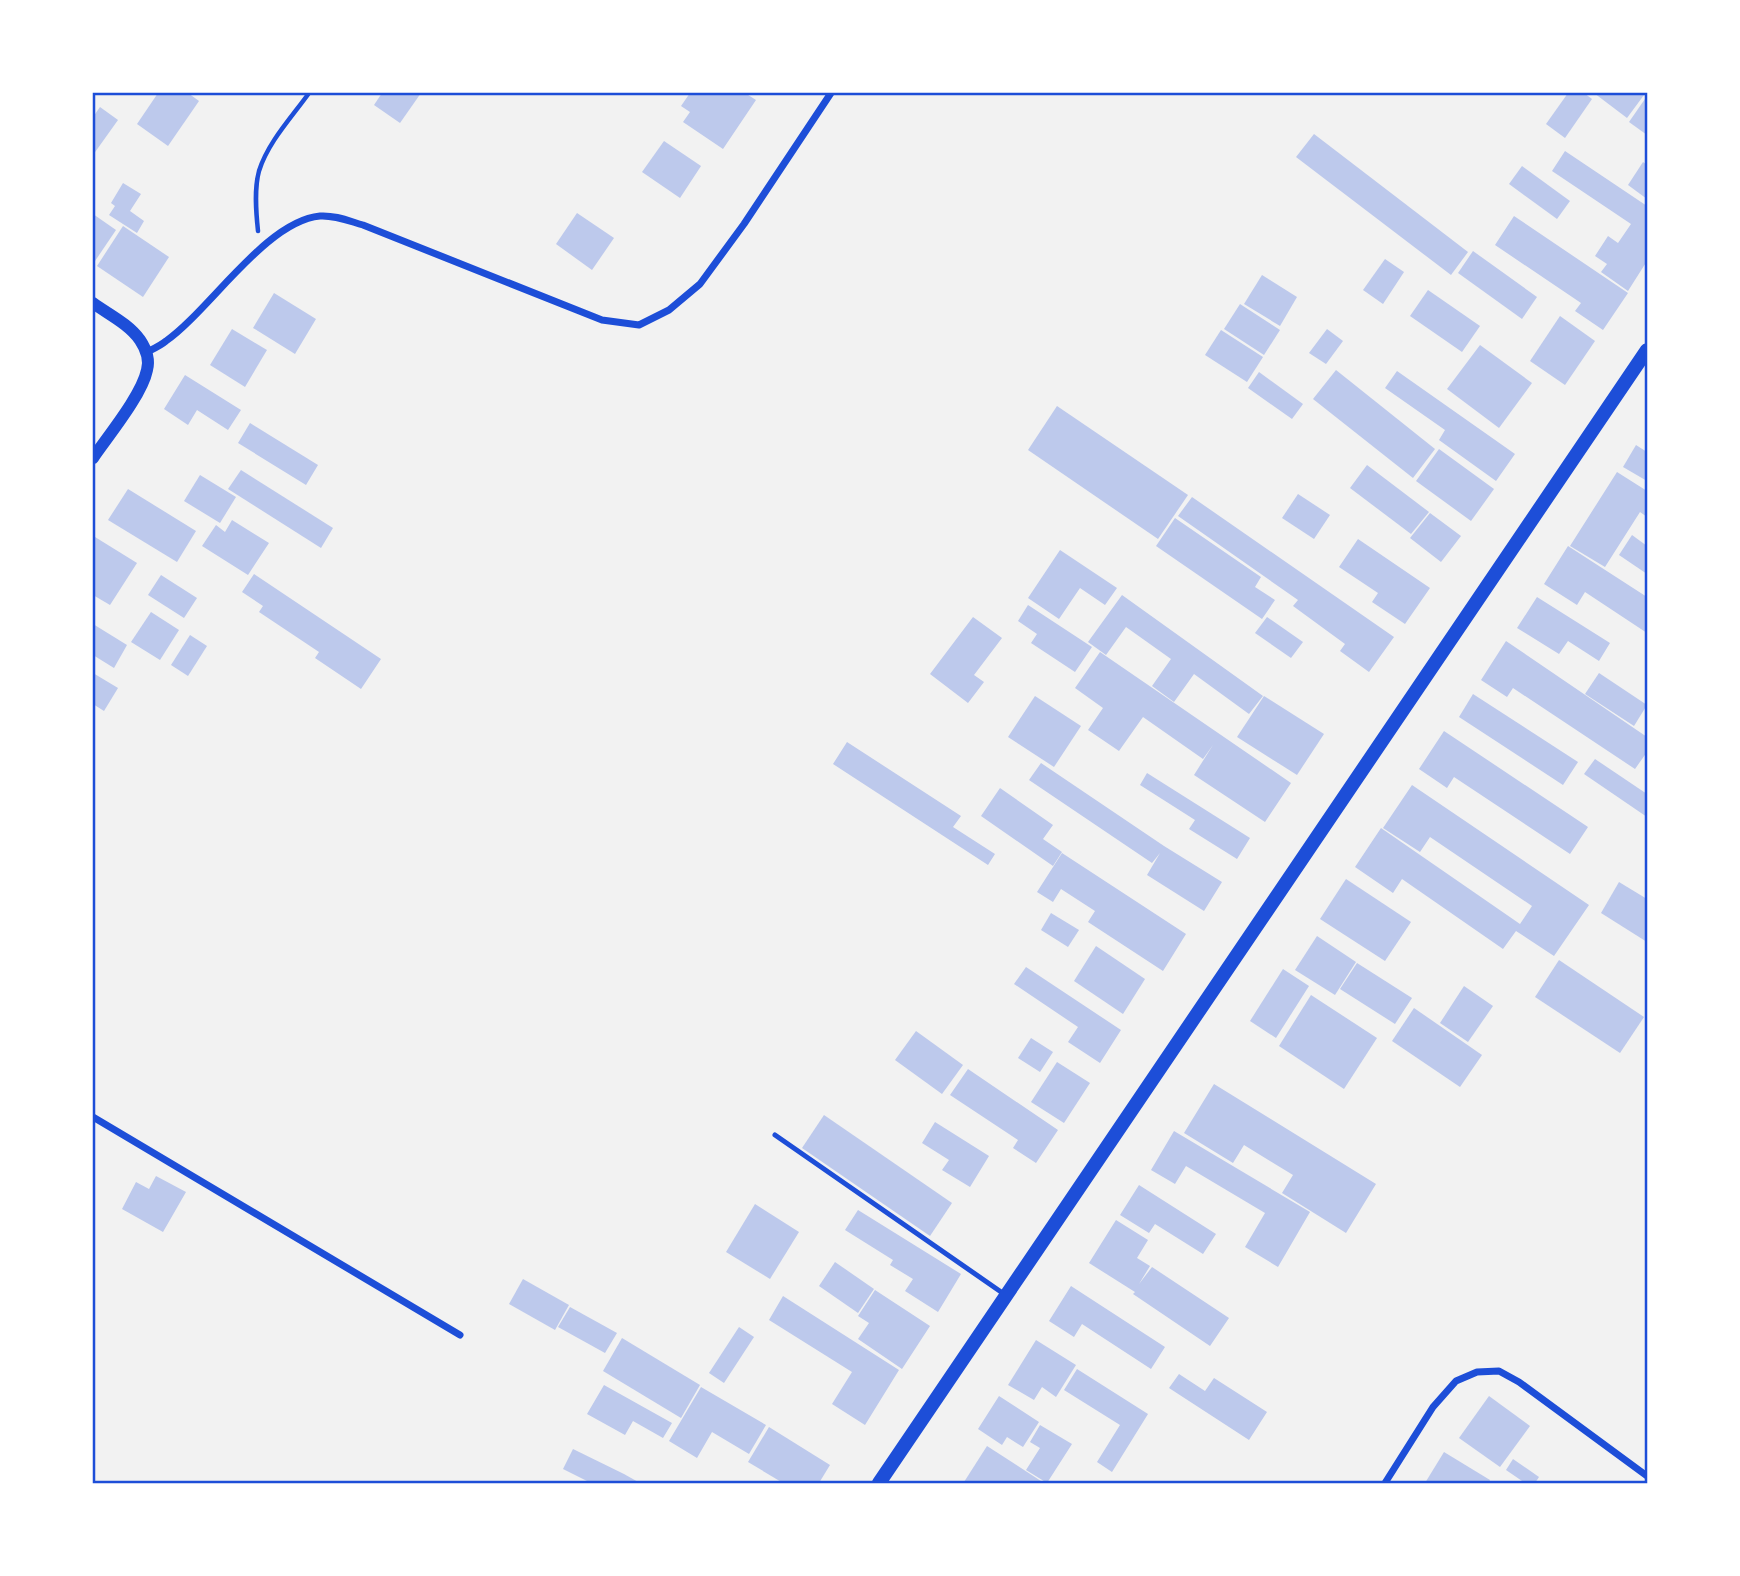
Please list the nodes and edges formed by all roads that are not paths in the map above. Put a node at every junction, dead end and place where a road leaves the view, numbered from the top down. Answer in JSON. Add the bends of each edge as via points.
{"nodes":[{"id":1,"x":831,"y":93,"type":"edge"},
{"id":2,"x":93,"y":303,"type":"edge"},
{"id":3,"x":1647,"y":350,"type":"edge"},
{"id":4,"x":147,"y":352,"type":"junction"},
{"id":5,"x":93,"y":458,"type":"edge"},
{"id":6,"x":93,"y":1117,"type":"edge"},
{"id":7,"x":775,"y":1135,"type":"dead end"},
{"id":8,"x":1007,"y":1296,"type":"junction"},
{"id":9,"x":460,"y":1335,"type":"dead end"},
{"id":10,"x":1647,"y":1476,"type":"edge"},
{"id":11,"x":879,"y":1483,"type":"edge"},
{"id":12,"x":1385,"y":1483,"type":"edge"}],
"edges":[{"from":1,"to":4,"type":"street","via":[[700,284],[668,310],[639,325],[601,320],[342,218],[320,216],[279,233],[167,341]]},
{"from":2,"to":4,"type":"street","via":[[126,325]]},
{"from":3,"to":8,"type":"main road"},
{"from":4,"to":5,"type":"street","via":[[148,369],[139,391]]},
{"from":6,"to":9,"type":"street"},
{"from":7,"to":8,"type":"lane"},
{"from":8,"to":11,"type":"main road"},
{"from":10,"to":12,"type":"street","via":[[1499,1371],[1477,1372],[1455,1381]]}]}
